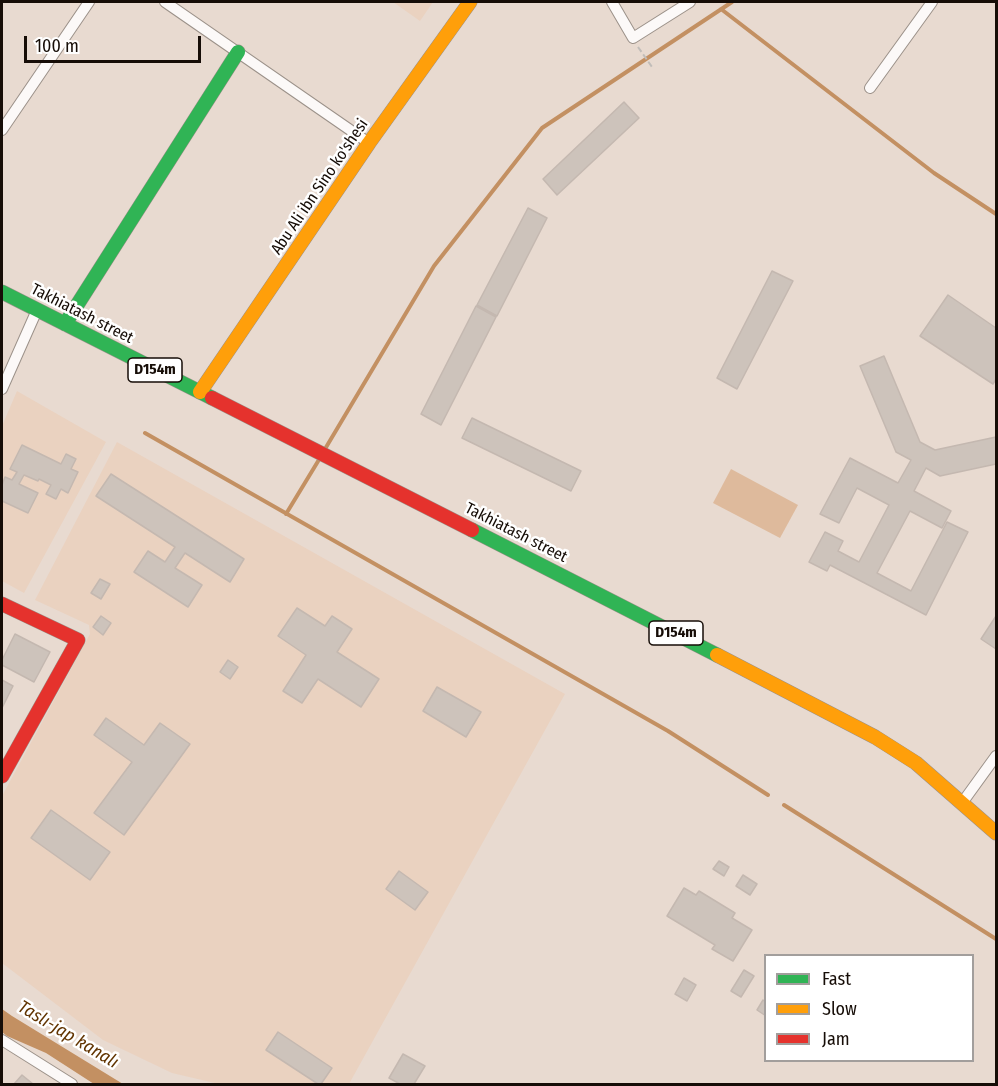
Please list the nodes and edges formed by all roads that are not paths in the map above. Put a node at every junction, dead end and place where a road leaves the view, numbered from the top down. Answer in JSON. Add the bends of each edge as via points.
{"nodes":[{"id":1,"x":88,"y":2,"type":"edge"},
{"id":2,"x":165,"y":2,"type":"edge"},
{"id":3,"x":470,"y":2,"type":"edge"},
{"id":4,"x":612,"y":2,"type":"edge"},
{"id":5,"x":690,"y":2,"type":"edge"},
{"id":6,"x":932,"y":2,"type":"edge"},
{"id":7,"x":238,"y":52,"type":"junction"},
{"id":8,"x":870,"y":88,"type":"dead end"},
{"id":9,"x":2,"y":130,"type":"edge"},
{"id":10,"x":369,"y":143,"type":"junction"},
{"id":11,"x":2,"y":292,"type":"edge"},
{"id":12,"x":37,"y":310,"type":"junction"},
{"id":13,"x":65,"y":324,"type":"junction"},
{"id":14,"x":2,"y":389,"type":"edge"},
{"id":15,"x":200,"y":393,"type":"junction"},
{"id":16,"x":2,"y":604,"type":"edge"},
{"id":17,"x":996,"y":756,"type":"edge"},
{"id":18,"x":2,"y":776,"type":"edge"},
{"id":19,"x":963,"y":803,"type":"junction"},
{"id":20,"x":996,"y":833,"type":"edge"},
{"id":21,"x":2,"y":1040,"type":"edge"},
{"id":22,"x":70,"y":1084,"type":"edge"}],
"edges":[{"from":1,"to":9,"type":"street"},
{"from":2,"to":7,"type":"street"},
{"from":3,"to":10,"type":"main road","name":"Abu Ali ibn Sino ko'shesi"},
{"from":4,"to":5,"type":"street","via":[[633,38]]},
{"from":6,"to":8,"type":"street"},
{"from":7,"to":10,"type":"street"},
{"from":7,"to":13,"type":"main road"},
{"from":10,"to":15,"type":"main road","name":"Abu Ali ibn Sino ko'shesi"},
{"from":11,"to":12,"type":"main road","name":"Takhiatash street","number":"D154m"},
{"from":12,"to":13,"type":"main road","name":"Takhiatash street","number":"D154m"},
{"from":12,"to":14,"type":"street"},
{"from":13,"to":15,"type":"main road","name":"Takhiatash street","number":"D154m"},
{"from":15,"to":19,"type":"main road","name":"Takhiatash street","number":"D154m","via":[[875,737],[916,763]]},
{"from":16,"to":18,"type":"main road","via":[[78,640]]},
{"from":17,"to":19,"type":"street"},
{"from":19,"to":20,"type":"main road","name":"Takhiatash street","number":"D154m"},
{"from":21,"to":22,"type":"street"}]}
